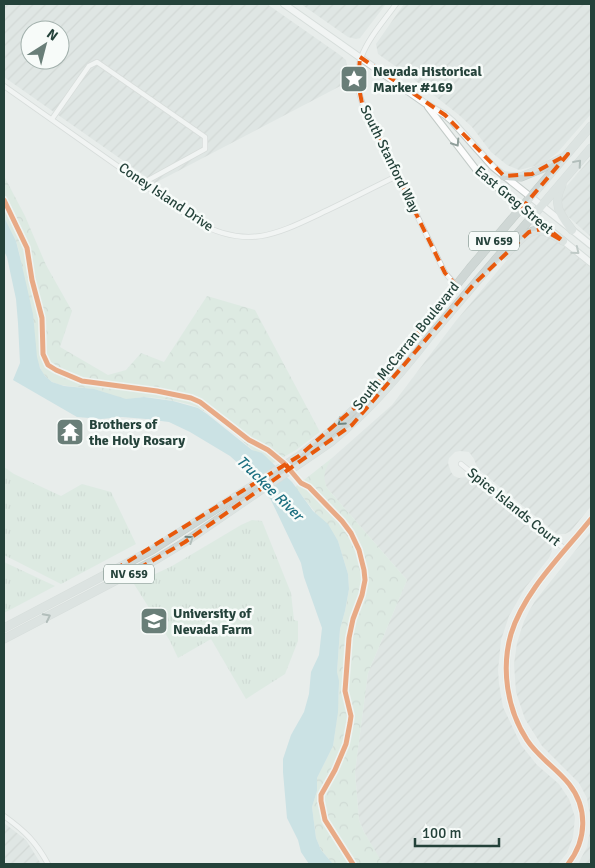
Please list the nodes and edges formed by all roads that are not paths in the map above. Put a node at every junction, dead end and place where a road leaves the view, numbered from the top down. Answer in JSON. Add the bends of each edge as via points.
{"nodes":[{"id":1,"x":284,"y":4,"type":"edge"},
{"id":2,"x":396,"y":4,"type":"edge"},
{"id":3,"x":360,"y":57,"type":"junction"},
{"id":4,"x":4,"y":86,"type":"edge"},
{"id":5,"x":426,"y":104,"type":"junction"},
{"id":6,"x":52,"y":119,"type":"junction"},
{"id":7,"x":591,"y":126,"type":"edge"},
{"id":8,"x":591,"y":148,"type":"edge"},
{"id":9,"x":568,"y":154,"type":"junction"},
{"id":10,"x":397,"y":176,"type":"junction"},
{"id":11,"x":504,"y":176,"type":"junction"},
{"id":12,"x":567,"y":176,"type":"junction"},
{"id":13,"x":143,"y":184,"type":"junction"},
{"id":14,"x":532,"y":197,"type":"junction"},
{"id":15,"x":542,"y":205,"type":"junction"},
{"id":16,"x":522,"y":208,"type":"junction"},
{"id":17,"x":532,"y":216,"type":"junction"},
{"id":18,"x":572,"y":230,"type":"junction"},
{"id":19,"x":563,"y":241,"type":"junction"},
{"id":20,"x":591,"y":245,"type":"edge"},
{"id":21,"x":591,"y":264,"type":"edge"},
{"id":22,"x":474,"y":284,"type":"junction"},
{"id":23,"x":456,"y":285,"type":"junction"},
{"id":24,"x":294,"y":464,"type":"junction"},
{"id":25,"x":461,"y":464,"type":"dead end"},
{"id":26,"x":245,"y":496,"type":"junction"},
{"id":27,"x":591,"y":519,"type":"edge"},
{"id":28,"x":566,"y":550,"type":"junction"},
{"id":29,"x":119,"y":567,"type":"junction"},
{"id":30,"x":124,"y":577,"type":"junction"},
{"id":31,"x":4,"y":628,"type":"edge"},
{"id":32,"x":4,"y":639,"type":"edge"},
{"id":33,"x":4,"y":816,"type":"edge"},
{"id":34,"x":48,"y":864,"type":"edge"},
{"id":35,"x":568,"y":864,"type":"edge"}],
"edges":[{"from":1,"to":3,"type":"main road","name":"East Greg Street"},
{"from":2,"to":3,"type":"street","name":"South Stanford Way"},
{"from":3,"to":5,"type":"main road","name":"East Greg Street"},
{"from":3,"to":10,"type":"street","name":"South Stanford Way","via":[[358,84],[362,103]]},
{"from":4,"to":6,"type":"street","name":"Coney Island Drive"},
{"from":5,"to":11,"type":"main road","name":"East Greg Street","via":[[452,121]]},
{"from":5,"to":16,"type":"main road","name":"East Greg Street","one_way":true,"via":[[472,165]]},
{"from":6,"to":13,"type":"street","name":"Coney Island Drive"},
{"from":6,"to":13,"type":"street","via":[[89,66],[97,62],[205,137],[204,149]]},
{"from":7,"to":9,"type":"main road","name":"South McCarran Boulevard","number":"NV 659"},
{"from":12,"to":8,"type":"main road","name":"South McCarran Boulevard","number":"NV 659","one_way":true},
{"from":9,"to":11,"type":"main road","via":[[532,174]]},
{"from":9,"to":14,"type":"main road","name":"South McCarran Boulevard","number":"NV 659"},
{"from":10,"to":13,"type":"street","name":"Coney Island Drive","via":[[286,230],[241,238],[206,227]]},
{"from":10,"to":23,"type":"street","name":"South Stanford Way","via":[[445,273]]},
{"from":11,"to":14,"type":"main road","name":"East Greg Street"},
{"from":12,"to":15,"type":"main road","name":"South McCarran Boulevard","number":"NV 659"},
{"from":12,"to":18,"type":"main road","via":[[558,195],[558,206]]},
{"from":14,"to":15,"type":"main road","name":"East Greg Street"},
{"from":14,"to":16,"type":"main road","name":"South McCarran Boulevard","number":"NV 659"},
{"from":15,"to":17,"type":"main road","name":"South McCarran Boulevard","number":"NV 659"},
{"from":15,"to":18,"type":"main road","name":"East Greg Street"},
{"from":16,"to":17,"type":"main road","name":"East Greg Street"},
{"from":16,"to":23,"type":"main road","name":"South McCarran Boulevard","number":"NV 659"},
{"from":17,"to":19,"type":"main road","name":"East Greg Street"},
{"from":17,"to":22,"type":"main road","name":"South McCarran Boulevard","number":"NV 659"},
{"from":18,"to":20,"type":"main road","name":"East Greg Street"},
{"from":19,"to":21,"type":"main road","name":"East Greg Street","one_way":true},
{"from":19,"to":22,"type":"main road","via":[[547,230],[532,231]]},
{"from":22,"to":24,"type":"main road","name":"South McCarran Boulevard","number":"NV 659","via":[[368,409],[331,442]]},
{"from":23,"to":24,"type":"main road","name":"South McCarran Boulevard","number":"NV 659","one_way":true,"via":[[356,409]]},
{"from":24,"to":26,"type":"main road","name":"South McCarran Boulevard","number":"NV 659"},
{"from":25,"to":28,"type":"street","name":"Spice Islands Court"},
{"from":26,"to":29,"type":"main road","name":"South McCarran Boulevard","number":"NV 659"},
{"from":30,"to":26,"type":"main road","name":"South McCarran Boulevard","number":"NV 659","one_way":true,"via":[[185,542]]},
{"from":27,"to":28,"type":"street"},
{"from":28,"to":35,"type":"street","via":[[532,592],[517,617],[508,646],[506,675],[511,704],[522,732],[539,756],[568,783],[580,803],[583,830],[577,850]]},
{"from":29,"to":30,"type":"main road"},
{"from":29,"to":31,"type":"main road","name":"South McCarran Boulevard","number":"NV 659"},
{"from":32,"to":30,"type":"main road","name":"South McCarran Boulevard","number":"NV 659","one_way":true},
{"from":33,"to":34,"type":"street","via":[[32,839]]}]}
